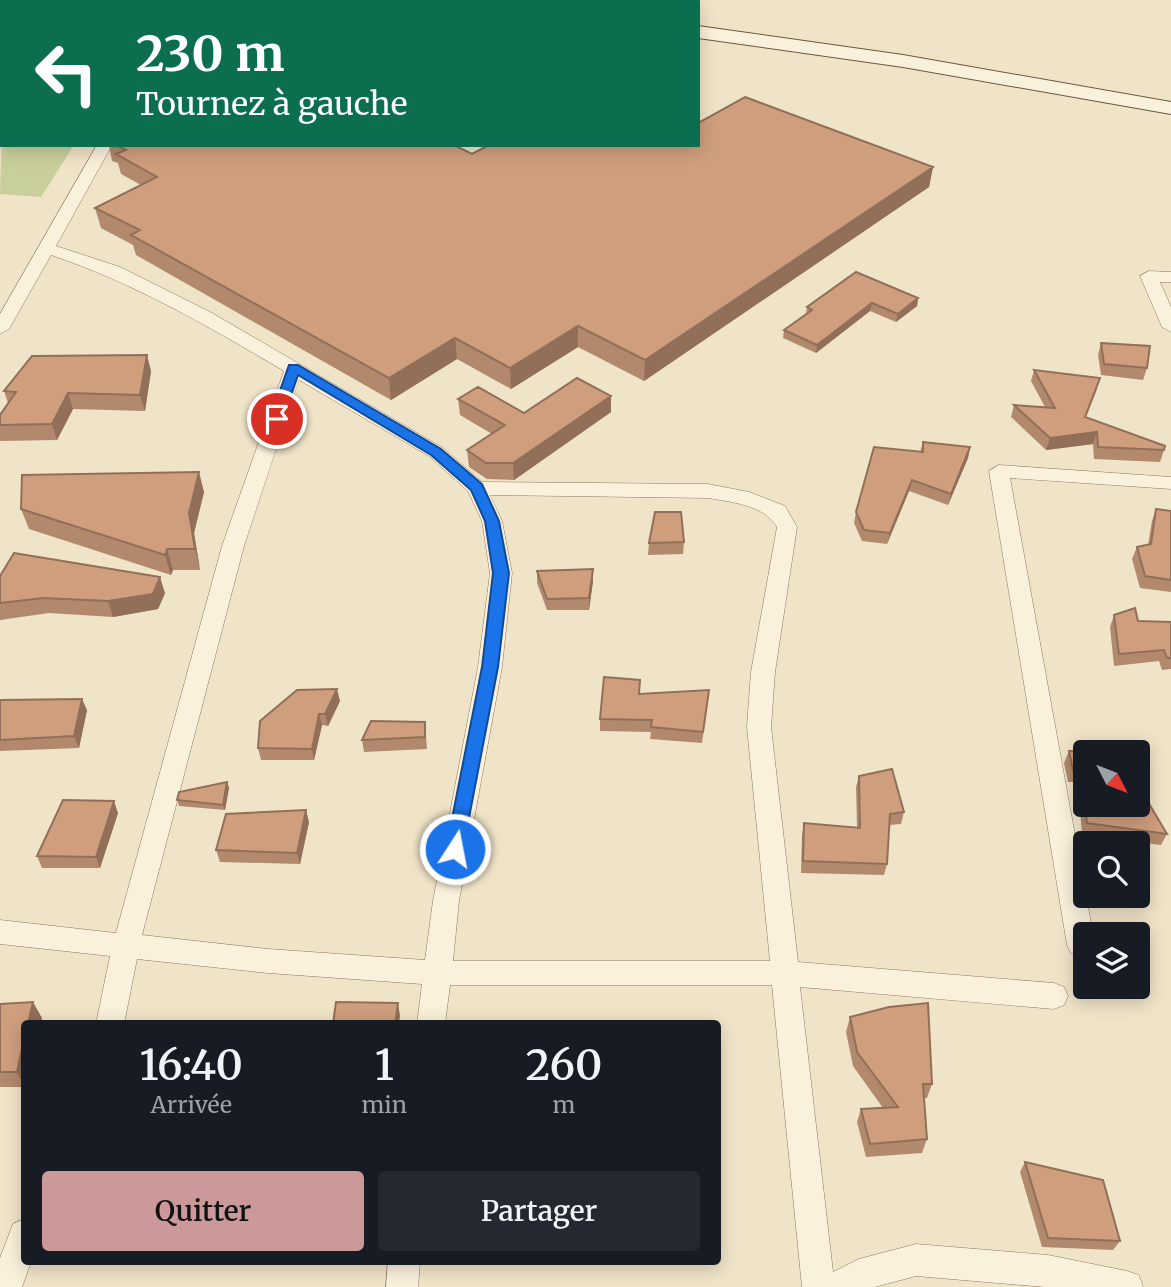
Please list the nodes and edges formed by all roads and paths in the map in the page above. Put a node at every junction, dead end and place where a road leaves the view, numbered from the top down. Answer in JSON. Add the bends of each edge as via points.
{"nodes":[{"id":1,"x":700,"y":32,"type":"edge"},
{"id":2,"x":1171,"y":108,"type":"edge"},
{"id":3,"x":104,"y":147,"type":"edge"},
{"id":4,"x":46,"y":248,"type":"junction"},
{"id":5,"x":1171,"y":277,"type":"edge"},
{"id":6,"x":1171,"y":327,"type":"edge"},
{"id":7,"x":0,"y":329,"type":"edge"},
{"id":8,"x":294,"y":368,"type":"junction"},
{"id":9,"x":1171,"y":483,"type":"edge"},
{"id":10,"x":477,"y":488,"type":"junction"},
{"id":11,"x":1078,"y":922,"type":"edge"},
{"id":12,"x":0,"y":932,"type":"edge"},
{"id":13,"x":127,"y":946,"type":"junction"},
{"id":14,"x":437,"y":973,"type":"junction"},
{"id":15,"x":784,"y":973,"type":"junction"},
{"id":16,"x":1054,"y":996,"type":"dead end"},
{"id":17,"x":111,"y":1020,"type":"edge"},
{"id":18,"x":431,"y":1020,"type":"edge"},
{"id":19,"x":21,"y":1244,"type":"edge"},
{"id":20,"x":404,"y":1265,"type":"edge"},
{"id":21,"x":6,"y":1287,"type":"edge"},
{"id":22,"x":402,"y":1287,"type":"edge"},
{"id":23,"x":818,"y":1287,"type":"edge"},
{"id":24,"x":838,"y":1287,"type":"edge"},
{"id":25,"x":1127,"y":1287,"type":"edge"}],
"edges":[{"from":1,"to":2,"type":"street","via":[[903,61]]},
{"from":3,"to":4,"type":"street"},
{"from":4,"to":7,"type":"street"},
{"from":4,"to":8,"type":"street","via":[[139,283]]},
{"from":5,"to":6,"type":"street","via":[[1149,276]]},
{"from":8,"to":10,"type":"street","via":[[436,452]]},
{"from":8,"to":13,"type":"street","via":[[233,546]]},
{"from":9,"to":11,"type":"street","via":[[999,471]]},
{"from":10,"to":14,"type":"street","via":[[492,521],[501,573],[490,667]]},
{"from":10,"to":15,"type":"street","via":[[708,491],[742,497],[778,511],[786,527],[762,672],[759,727]]},
{"from":12,"to":13,"type":"street"},
{"from":13,"to":14,"type":"street"},
{"from":13,"to":17,"type":"street"},
{"from":14,"to":15,"type":"street"},
{"from":14,"to":18,"type":"street"},
{"from":15,"to":16,"type":"street"},
{"from":15,"to":23,"type":"street"},
{"from":19,"to":21,"type":"street"},
{"from":20,"to":22,"type":"street"},
{"from":24,"to":25,"type":"street","via":[[859,1275],[916,1260],[1048,1271]]}]}
